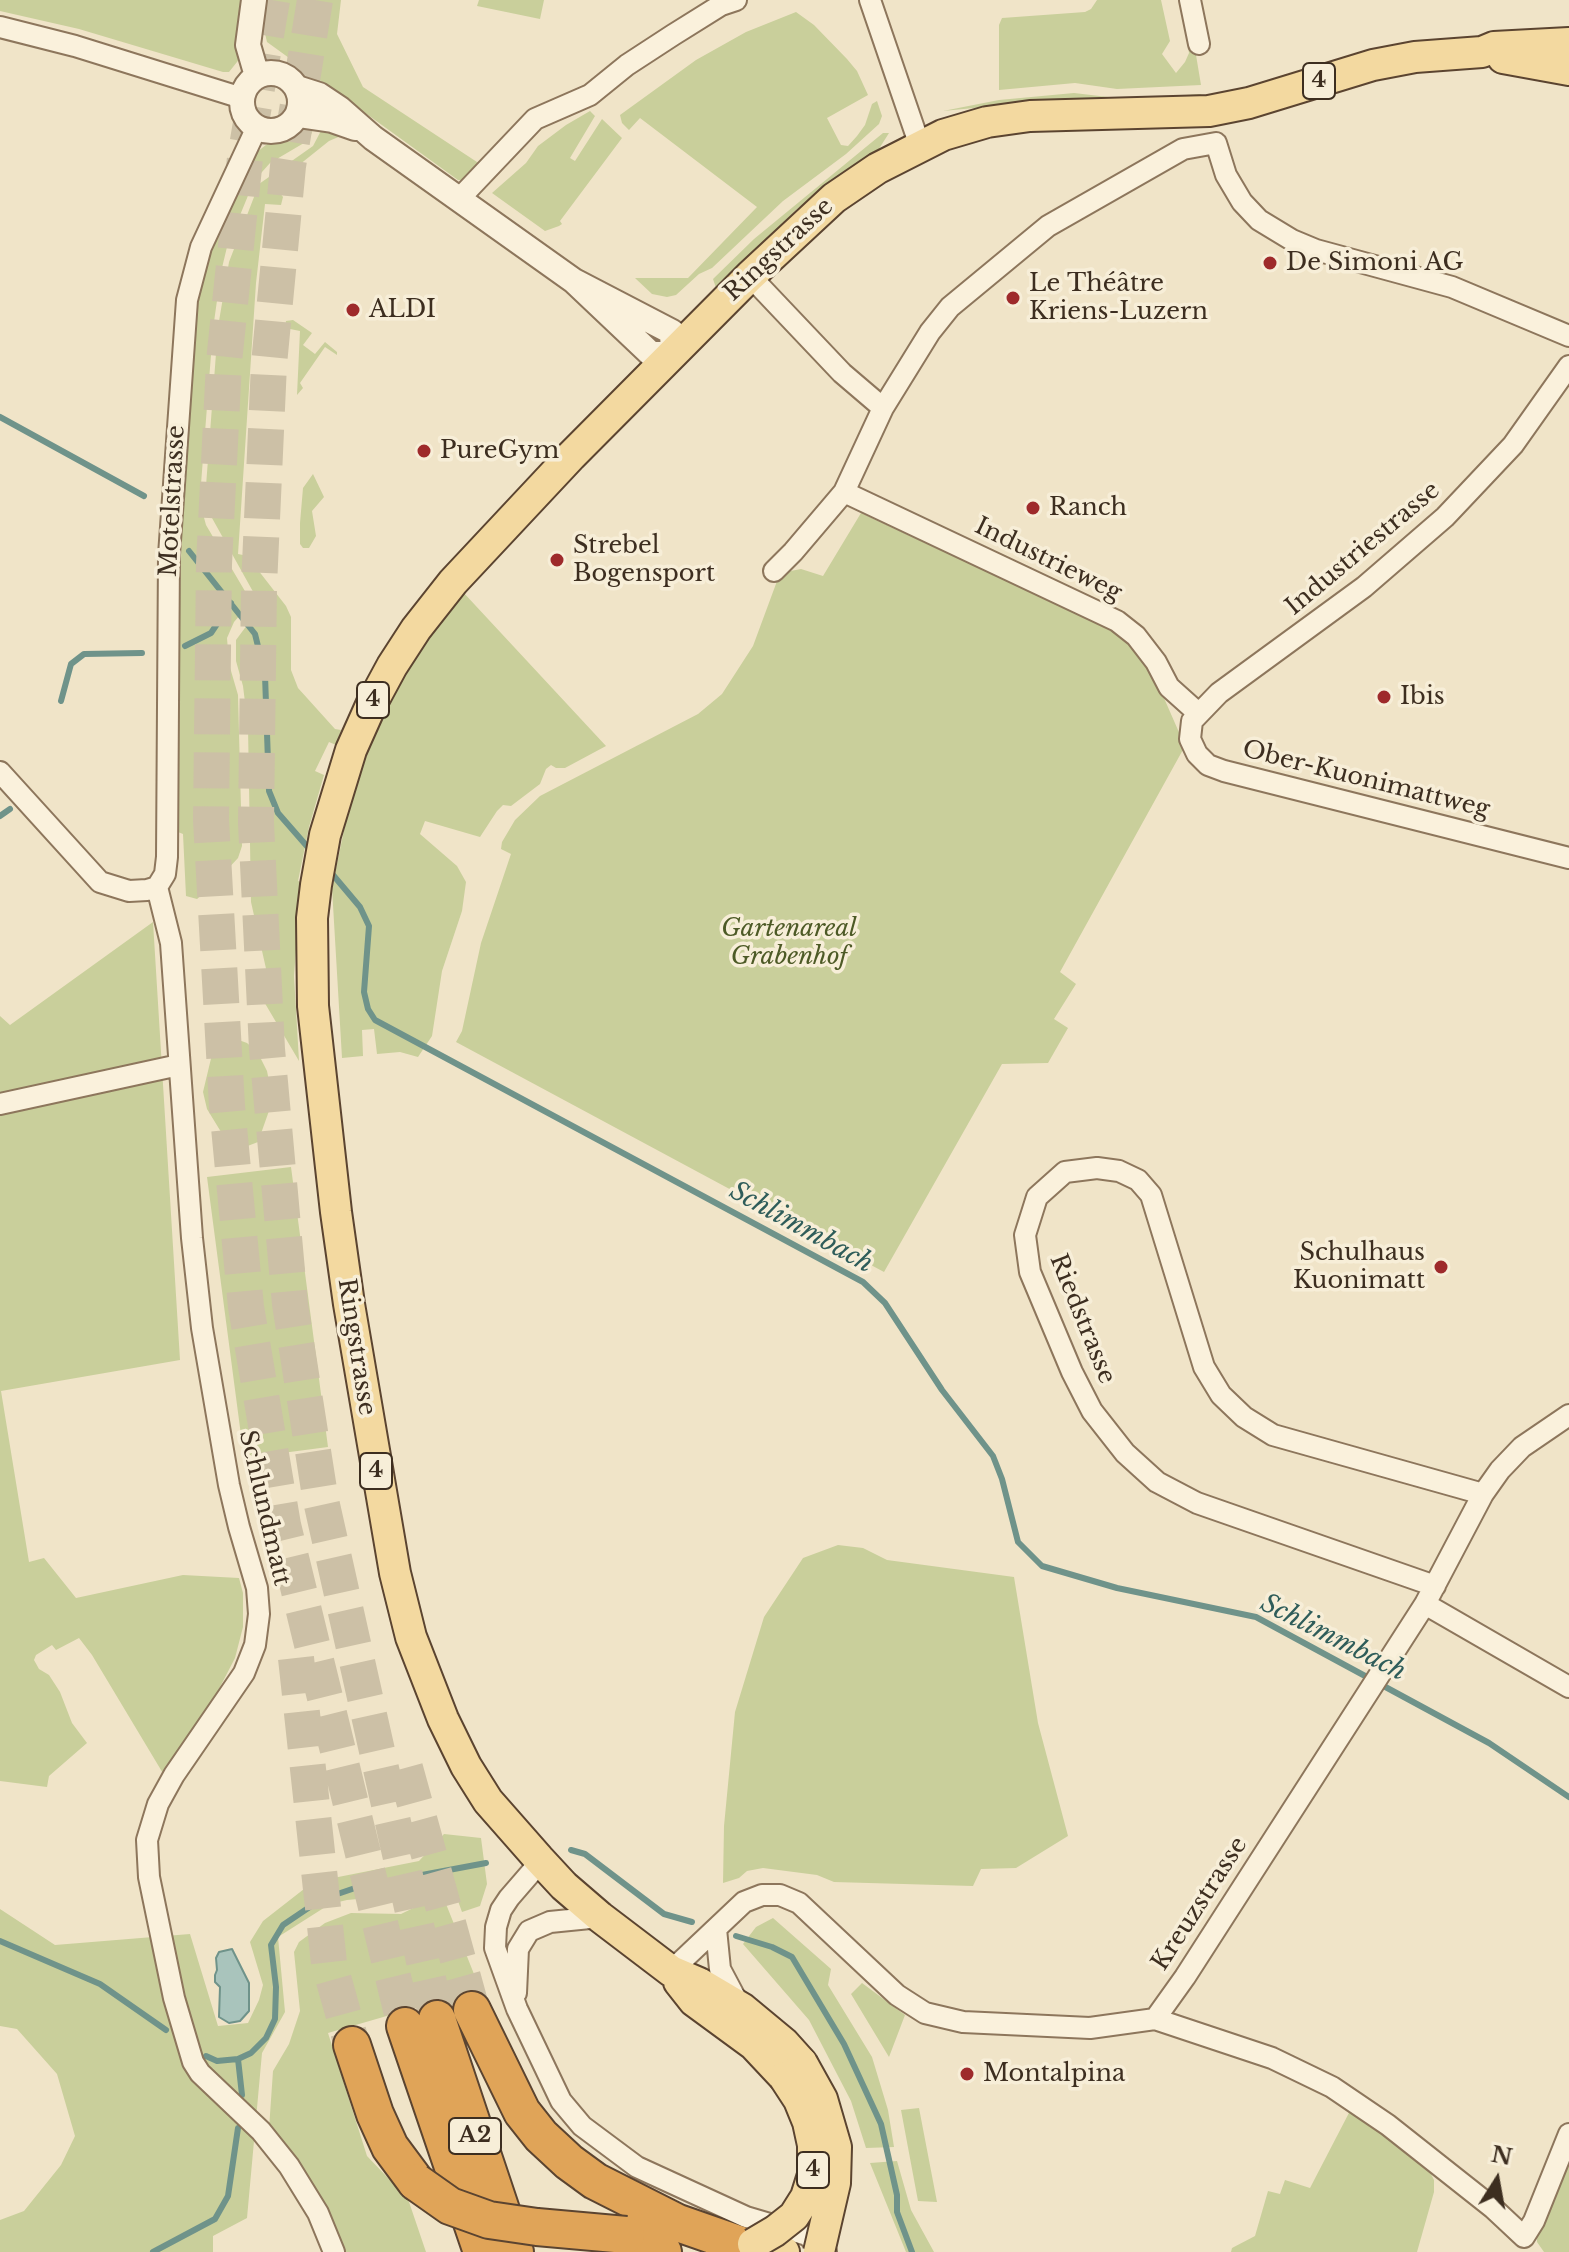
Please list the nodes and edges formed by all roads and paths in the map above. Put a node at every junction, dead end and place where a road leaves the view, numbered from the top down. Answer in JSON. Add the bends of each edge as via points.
{"nodes":[{"id":1,"x":254,"y":0,"type":"edge"},
{"id":2,"x":736,"y":0,"type":"edge"},
{"id":3,"x":870,"y":0,"type":"edge"},
{"id":4,"x":1190,"y":0,"type":"edge"},
{"id":5,"x":0,"y":27,"type":"edge"},
{"id":6,"x":1569,"y":43,"type":"edge"},
{"id":7,"x":1199,"y":44,"type":"dead end"},
{"id":8,"x":1482,"y":52,"type":"junction"},
{"id":9,"x":1569,"y":70,"type":"edge"},
{"id":10,"x":257,"y":76,"type":"junction"},
{"id":11,"x":297,"y":88,"type":"junction"},
{"id":12,"x":242,"y":98,"type":"junction"},
{"id":13,"x":298,"y":115,"type":"junction"},
{"id":14,"x":257,"y":127,"type":"junction"},
{"id":15,"x":361,"y":130,"type":"junction"},
{"id":16,"x":920,"y":146,"type":"junction"},
{"id":17,"x":459,"y":199,"type":"junction"},
{"id":18,"x":750,"y":276,"type":"junction"},
{"id":19,"x":1569,"y":336,"type":"edge"},
{"id":20,"x":673,"y":354,"type":"junction"},
{"id":21,"x":1569,"y":366,"type":"edge"},
{"id":22,"x":883,"y":408,"type":"junction"},
{"id":23,"x":844,"y":492,"type":"junction"},
{"id":24,"x":774,"y":571,"type":"dead end"},
{"id":25,"x":1198,"y":713,"type":"junction"},
{"id":26,"x":0,"y":772,"type":"edge"},
{"id":27,"x":1569,"y":858,"type":"edge"},
{"id":28,"x":157,"y":887,"type":"junction"},
{"id":29,"x":179,"y":1065,"type":"junction"},
{"id":30,"x":0,"y":1104,"type":"edge"},
{"id":31,"x":1569,"y":1415,"type":"edge"},
{"id":32,"x":1483,"y":1494,"type":"junction"},
{"id":33,"x":1430,"y":1595,"type":"junction"},
{"id":34,"x":1569,"y":1687,"type":"edge"},
{"id":35,"x":540,"y":1860,"type":"junction"},
{"id":36,"x":600,"y":1917,"type":"junction"},
{"id":37,"x":716,"y":1929,"type":"junction"},
{"id":38,"x":671,"y":1971,"type":"junction"},
{"id":39,"x":517,"y":2009,"type":"junction"},
{"id":40,"x":743,"y":2009,"type":"junction"},
{"id":41,"x":472,"y":2010,"type":"tunnel mouth"},
{"id":42,"x":1155,"y":2019,"type":"junction"},
{"id":43,"x":352,"y":2045,"type":"tunnel mouth"},
{"id":44,"x":793,"y":2070,"type":"junction"},
{"id":45,"x":1569,"y":2134,"type":"edge"},
{"id":46,"x":738,"y":2247,"type":"edge"},
{"id":47,"x":334,"y":2252,"type":"edge"},
{"id":48,"x":482,"y":2252,"type":"edge"},
{"id":49,"x":515,"y":2252,"type":"edge"},
{"id":50,"x":663,"y":2252,"type":"edge"},
{"id":51,"x":784,"y":2252,"type":"edge"},
{"id":52,"x":819,"y":2252,"type":"edge"},
{"id":53,"x":826,"y":2252,"type":"edge"}],
"edges":[{"from":1,"to":10,"type":"street","via":[[248,45]]},
{"from":2,"to":17,"type":"street","via":[[661,42],[590,95],[535,119]]},
{"from":3,"to":16,"type":"street"},
{"from":4,"to":7,"type":"street"},
{"from":5,"to":12,"type":"street"},
{"from":6,"to":8,"type":"main road","name":"Ringstrasse","number":"4"},
{"from":8,"to":9,"type":"main road","name":"Ringstrasse","number":"4"},
{"from":8,"to":16,"type":"main road","name":"Ringstrasse","number":"4","via":[[1373,65],[1233,108],[1030,116],[968,126]]},
{"from":10,"to":11,"type":"street","via":[[284,75]]},
{"from":10,"to":12,"type":"street"},
{"from":11,"to":13,"type":"street"},
{"from":11,"to":15,"type":"street","via":[[319,95]]},
{"from":12,"to":14,"type":"street","via":[[248,120]]},
{"from":13,"to":14,"type":"street","via":[[280,130]]},
{"from":13,"to":15,"type":"street"},
{"from":14,"to":28,"type":"street","name":"Motelstrasse","via":[[201,247],[187,300],[169,555],[167,857]]},
{"from":15,"to":17,"type":"street"},
{"from":16,"to":18,"type":"main road","name":"Ringstrasse","number":"4","via":[[834,198]]},
{"from":17,"to":20,"type":"street","via":[[574,281],[672,332]]},
{"from":18,"to":20,"type":"main road","name":"Ringstrasse","number":"4"},
{"from":18,"to":22,"type":"street","via":[[842,373]]},
{"from":19,"to":22,"type":"street","via":[[1452,287],[1292,240],[1259,220],[1242,202],[1216,143],[1168,155],[1048,226],[1006,259],[940,319]]},
{"from":20,"to":35,"type":"main road","name":"Ringstrasse","number":"4","via":[[490,541],[416,629],[385,678],[339,784],[312,918],[313,1006],[336,1212],[395,1573],[411,1637],[443,1719],[476,1783]]},
{"from":21,"to":25,"type":"street","name":"Industriestrasse","via":[[1513,445],[1426,536]]},
{"from":22,"to":23,"type":"street"},
{"from":23,"to":24,"type":"street"},
{"from":23,"to":25,"type":"street","name":"Industrieweg","via":[[1117,621],[1136,636],[1169,687]]},
{"from":25,"to":27,"type":"street","name":"Ober-Kuonimattweg","via":[[1190,739],[1208,765]]},
{"from":26,"to":28,"type":"street","via":[[100,882],[129,891]]},
{"from":28,"to":29,"type":"street","name":"Schlundmatt","via":[[171,943]]},
{"from":29,"to":30,"type":"street"},
{"from":29,"to":47,"type":"street","name":"Schlundmatt","via":[[202,1328],[229,1485],[259,1614],[244,1673],[158,1804],[147,1840],[149,1877],[193,2062],[289,2166]]},
{"from":31,"to":32,"type":"street","name":"Kreuzstrasse","via":[[1522,1447]]},
{"from":32,"to":33,"type":"street","name":"Kreuzstrasse"},
{"from":32,"to":33,"type":"street","name":"Riedstrasse","via":[[1273,1435],[1244,1417],[1221,1395],[1204,1367],[1151,1195],[1138,1180],[1097,1168],[1065,1172],[1037,1197],[1025,1235],[1030,1272],[1092,1411],[1125,1453],[1157,1482],[1197,1503]]},
{"from":33,"to":34,"type":"street","name":"Riedstrasse"},
{"from":33,"to":42,"type":"street","name":"Kreuzstrasse"},
{"from":35,"to":36,"type":"main road","number":"4"},
{"from":35,"to":39,"type":"street","via":[[509,1898],[496,1927],[495,1948]]},
{"from":36,"to":38,"type":"main road","number":"4"},
{"from":36,"to":39,"type":"street","via":[[550,1922],[524,1935],[516,1958]]},
{"from":37,"to":38,"type":"street"},
{"from":37,"to":40,"type":"street","via":[[720,1969]]},
{"from":37,"to":42,"type":"street","via":[[744,1902],[780,1895],[799,1903],[897,1995],[925,2013],[963,2022],[1090,2028]]},
{"from":38,"to":40,"type":"main road","number":"4"},
{"from":38,"to":44,"type":"main road","number":"4","via":[[694,2001]]},
{"from":39,"to":53,"type":"street","via":[[553,2088],[569,2113],[593,2135],[637,2167],[746,2217],[807,2235]]},
{"from":40,"to":44,"type":"main road","number":"4","via":[[784,2043]]},
{"from":41,"to":46,"type":"highway","via":[[522,2112],[569,2162],[678,2223]]},
{"from":42,"to":45,"type":"street","via":[[1272,2058],[1332,2087],[1388,2125],[1524,2237]]},
{"from":43,"to":50,"type":"highway","bridge":true,"via":[[390,2147],[416,2182],[439,2200],[514,2225],[637,2237]]},
{"from":44,"to":46,"type":"main road","number":"4","bridge":true,"via":[[813,2145],[809,2189],[785,2225]]},
{"from":44,"to":52,"type":"main road","number":"4","bridge":true,"via":[[822,2099],[836,2147],[835,2183]]},
{"from":46,"to":51,"type":"main road"},
{"from":48,"to":49,"type":"highway","number":"A2","via":[[421,2022]]}]}
